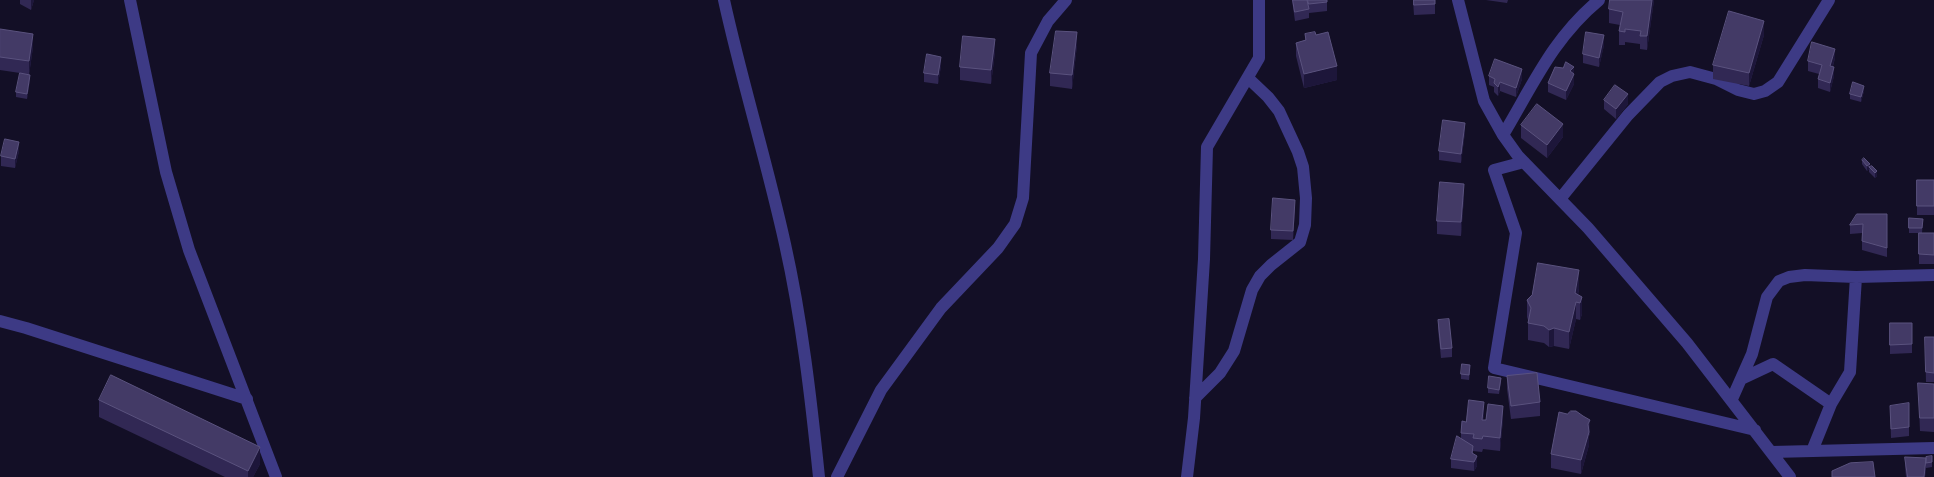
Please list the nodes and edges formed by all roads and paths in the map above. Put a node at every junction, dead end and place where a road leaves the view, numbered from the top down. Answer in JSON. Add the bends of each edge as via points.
{"nodes":[{"id":1,"x":130,"y":0,"type":"edge"},
{"id":2,"x":724,"y":0,"type":"edge"},
{"id":3,"x":1066,"y":0,"type":"edge"},
{"id":4,"x":1259,"y":0,"type":"edge"},
{"id":5,"x":1458,"y":0,"type":"edge"},
{"id":6,"x":1599,"y":0,"type":"edge"},
{"id":7,"x":1829,"y":0,"type":"edge"},
{"id":8,"x":1248,"y":78,"type":"junction"},
{"id":9,"x":1503,"y":135,"type":"junction"},
{"id":10,"x":1524,"y":162,"type":"junction"},
{"id":11,"x":1560,"y":199,"type":"junction"},
{"id":12,"x":1934,"y":275,"type":"edge"},
{"id":13,"x":1856,"y":277,"type":"junction"},
{"id":14,"x":0,"y":321,"type":"edge"},
{"id":15,"x":1741,"y":379,"type":"junction"},
{"id":16,"x":1195,"y":398,"type":"junction"},
{"id":17,"x":247,"y":399,"type":"junction"},
{"id":18,"x":1732,"y":399,"type":"junction"},
{"id":19,"x":1831,"y":404,"type":"junction"},
{"id":20,"x":1755,"y":430,"type":"junction"},
{"id":21,"x":1934,"y":448,"type":"edge"},
{"id":22,"x":1812,"y":451,"type":"junction"},
{"id":23,"x":1772,"y":452,"type":"junction"},
{"id":24,"x":844,"y":463,"type":"junction"},
{"id":25,"x":276,"y":477,"type":"edge"},
{"id":26,"x":819,"y":477,"type":"edge"},
{"id":27,"x":837,"y":477,"type":"edge"},
{"id":28,"x":848,"y":477,"type":"edge"},
{"id":29,"x":1187,"y":477,"type":"edge"},
{"id":30,"x":1790,"y":477,"type":"edge"}],
"edges":[{"from":1,"to":17,"type":"street","via":[[166,172],[189,250]]},
{"from":2,"to":26,"type":"street","via":[[785,244],[810,385]]},
{"from":3,"to":24,"type":"street","via":[[1048,21],[1030,53],[1023,198],[1015,224],[998,248],[941,308],[881,390]]},
{"from":4,"to":8,"type":"street","via":[[1259,58]]},
{"from":5,"to":9,"type":"street","via":[[1484,101]]},
{"from":6,"to":9,"type":"street","via":[[1554,47]]},
{"from":7,"to":11,"type":"street","via":[[1778,82],[1754,94],[1690,72],[1660,82],[1628,115]]},
{"from":8,"to":16,"type":"street","via":[[1207,147]]},
{"from":8,"to":16,"type":"street","via":[[1278,111],[1298,152],[1306,198],[1305,225],[1300,242],[1260,276],[1252,290],[1234,351],[1220,373]]},
{"from":9,"to":10,"type":"street"},
{"from":10,"to":11,"type":"street"},
{"from":10,"to":20,"type":"street","via":[[1494,170],[1516,233],[1494,368]]},
{"from":11,"to":18,"type":"street","via":[[1688,343]]},
{"from":12,"to":13,"type":"street"},
{"from":13,"to":15,"type":"street","via":[[1805,275],[1779,281],[1767,297],[1752,354]]},
{"from":13,"to":19,"type":"street","via":[[1850,372]]},
{"from":14,"to":17,"type":"street"},
{"from":15,"to":18,"type":"street"},
{"from":15,"to":19,"type":"street","via":[[1773,364]]},
{"from":16,"to":29,"type":"street"},
{"from":17,"to":25,"type":"street"},
{"from":18,"to":20,"type":"street"},
{"from":19,"to":22,"type":"street"},
{"from":20,"to":23,"type":"street"},
{"from":21,"to":22,"type":"street"},
{"from":22,"to":23,"type":"street"},
{"from":23,"to":30,"type":"street"},
{"from":24,"to":27,"type":"street"},
{"from":24,"to":28,"type":"street"}]}
